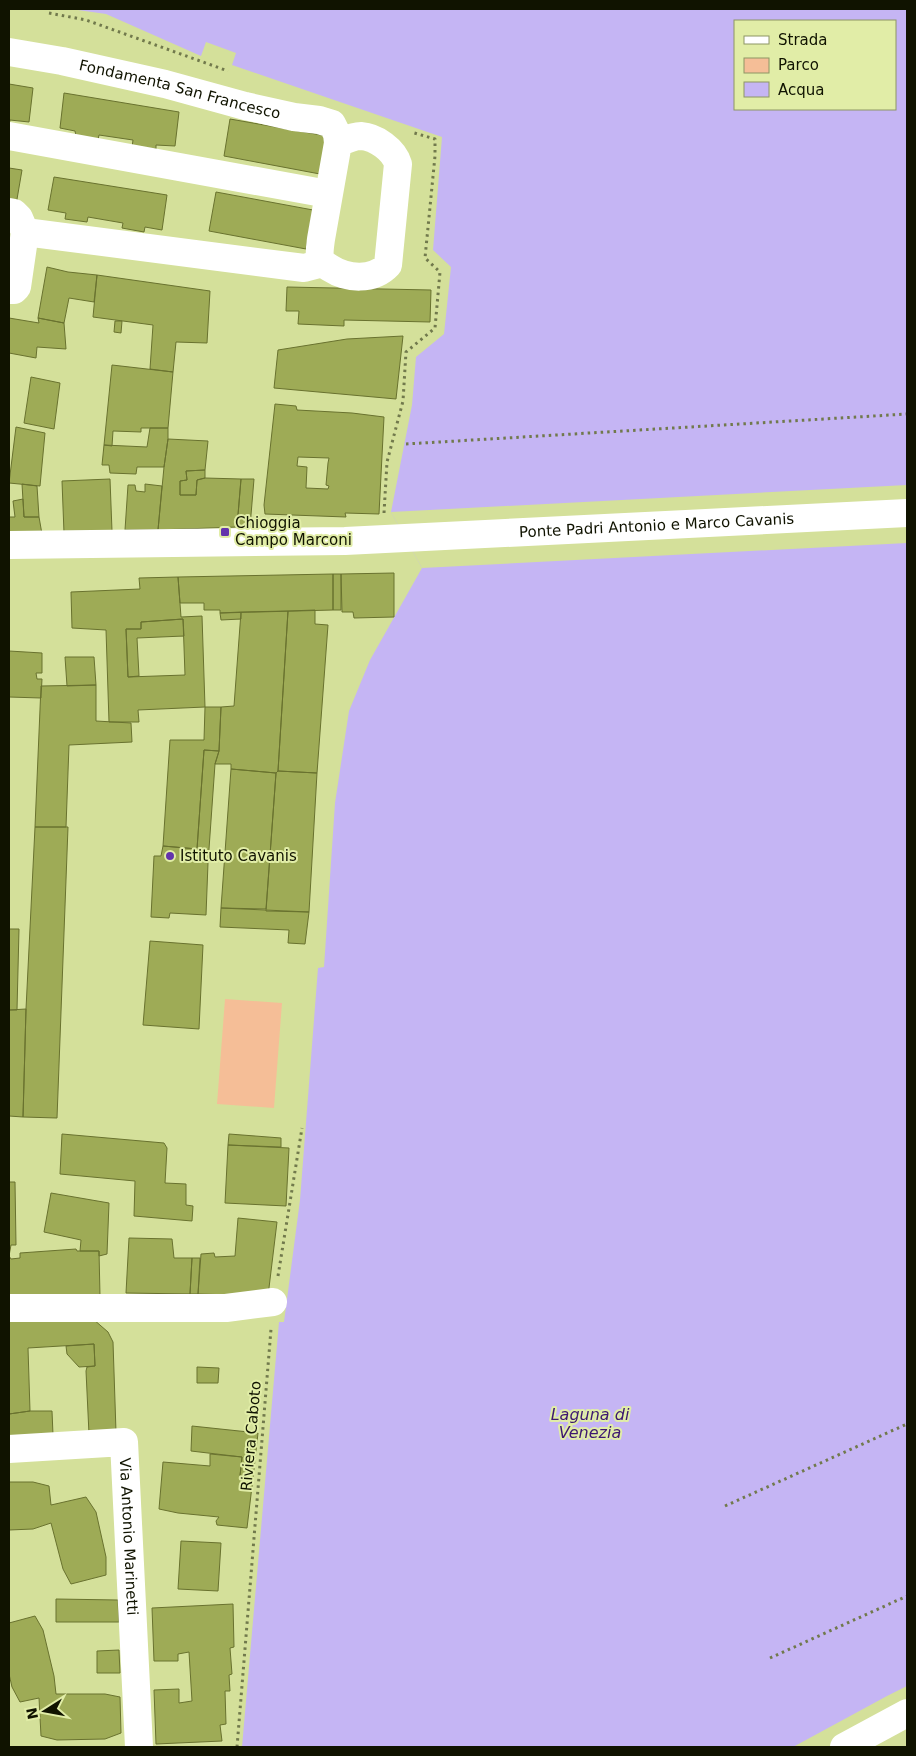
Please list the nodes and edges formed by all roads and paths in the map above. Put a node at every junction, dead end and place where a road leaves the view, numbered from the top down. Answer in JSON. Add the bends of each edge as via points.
{"nodes":[{"id":1,"x":49,"y":13,"type":"dead end"},
{"id":2,"x":9,"y":52,"type":"edge"},
{"id":3,"x":231,"y":72,"type":"dead end"},
{"id":4,"x":9,"y":136,"type":"edge"},
{"id":5,"x":338,"y":143,"type":"junction"},
{"id":6,"x":328,"y":194,"type":"junction"},
{"id":7,"x":17,"y":222,"type":"edge"},
{"id":8,"x":323,"y":263,"type":"junction"},
{"id":9,"x":9,"y":290,"type":"edge"},
{"id":10,"x":907,"y":414,"type":"edge"},
{"id":11,"x":406,"y":444,"type":"dead end"},
{"id":12,"x":907,"y":513,"type":"edge"},
{"id":13,"x":9,"y":545,"type":"edge"},
{"id":14,"x":302,"y":1128,"type":"dead end"},
{"id":15,"x":273,"y":1302,"type":"junction"},
{"id":16,"x":9,"y":1308,"type":"edge"},
{"id":17,"x":907,"y":1424,"type":"edge"},
{"id":18,"x":9,"y":1449,"type":"edge"},
{"id":19,"x":725,"y":1506,"type":"dead end"},
{"id":20,"x":907,"y":1596,"type":"edge"},
{"id":21,"x":770,"y":1658,"type":"dead end"},
{"id":22,"x":907,"y":1713,"type":"edge"},
{"id":23,"x":138,"y":1747,"type":"edge"},
{"id":24,"x":237,"y":1747,"type":"edge"},
{"id":25,"x":844,"y":1747,"type":"edge"}],
"edges":[{"from":1,"to":3,"type":"path","via":[[86,20]]},
{"from":2,"to":5,"type":"street","name":"Fondamenta San Francesco","via":[[62,61],[245,106],[319,120],[332,124]]},
{"from":4,"to":6,"type":"street"},
{"from":5,"to":6,"type":"street"},
{"from":5,"to":8,"type":"street","via":[[352,137],[368,138],[390,149],[396,156],[398,173],[390,255],[383,270],[362,277],[337,272]]},
{"from":6,"to":8,"type":"street","via":[[321,240]]},
{"from":7,"to":8,"type":"street","via":[[304,268]]},
{"from":7,"to":9,"type":"street","via":[[17,287]]},
{"from":10,"to":11,"type":"path"},
{"from":12,"to":13,"type":"street","name":"Ponte Padri Antonio e Marco Cavanis","via":[[346,541]]},
{"from":14,"to":15,"type":"path","name":"Riviera Caboto"},
{"from":15,"to":16,"type":"street","via":[[226,1308]]},
{"from":15,"to":24,"type":"path","name":"Riviera Caboto"},
{"from":17,"to":19,"type":"path"},
{"from":18,"to":23,"type":"street","name":"Via Antonio Marinetti","via":[[124,1442]]},
{"from":20,"to":21,"type":"path"},
{"from":22,"to":25,"type":"street"}]}
